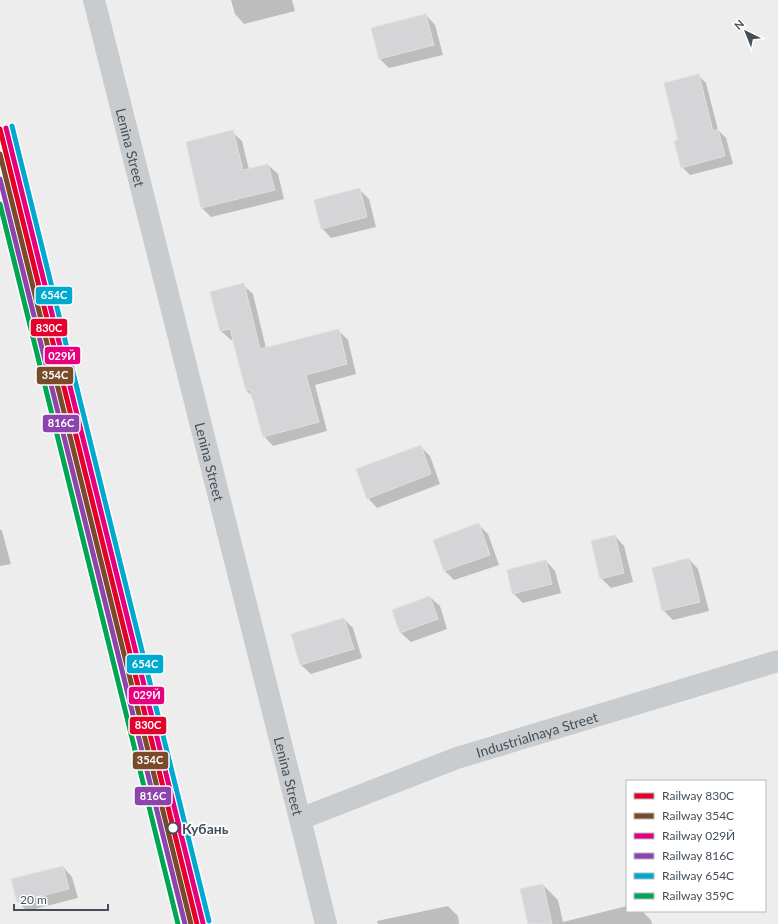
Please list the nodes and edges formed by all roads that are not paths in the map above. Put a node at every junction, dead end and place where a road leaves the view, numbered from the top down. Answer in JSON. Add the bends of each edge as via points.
{"nodes":[{"id":1,"x":94,"y":0,"type":"edge"},
{"id":2,"x":778,"y":661,"type":"edge"},
{"id":3,"x":300,"y":819,"type":"junction"},
{"id":4,"x":326,"y":924,"type":"edge"}],
"edges":[{"from":1,"to":3,"type":"street","name":"Lenina Street"},
{"from":2,"to":3,"type":"street","name":"Industrialnaya Street","via":[[457,758]]},
{"from":3,"to":4,"type":"street","name":"Lenina Street"}]}
